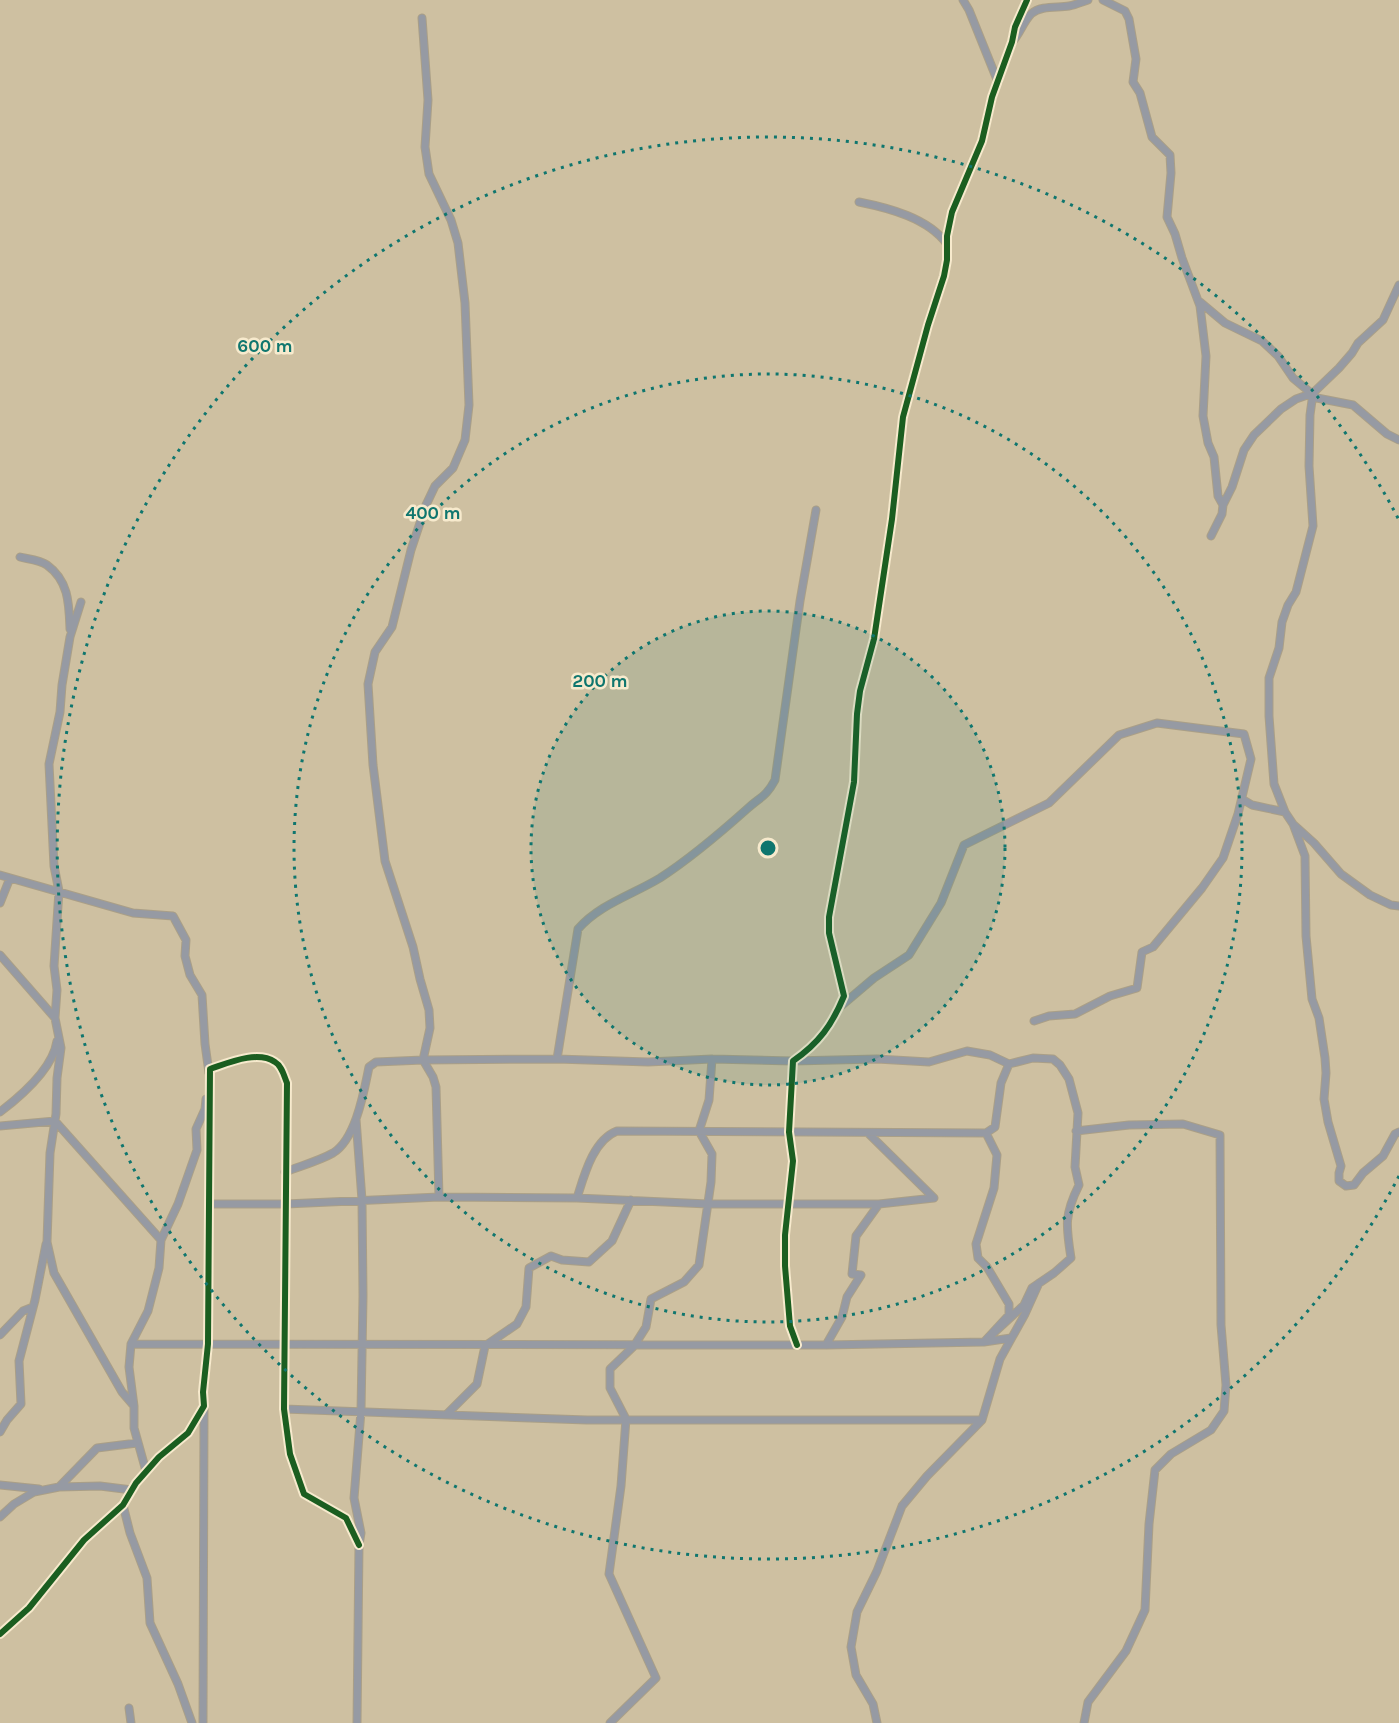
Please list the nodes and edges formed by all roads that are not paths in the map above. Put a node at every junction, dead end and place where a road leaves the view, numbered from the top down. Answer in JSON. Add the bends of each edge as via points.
{"nodes":[{"id":1,"x":963,"y":0,"type":"edge"},
{"id":2,"x":1027,"y":0,"type":"edge"},
{"id":3,"x":1088,"y":0,"type":"edge"},
{"id":4,"x":1103,"y":0,"type":"edge"},
{"id":5,"x":422,"y":18,"type":"dead end"},
{"id":6,"x":1012,"y":42,"type":"junction"},
{"id":7,"x":998,"y":82,"type":"junction"},
{"id":8,"x":859,"y":202,"type":"dead end"},
{"id":9,"x":947,"y":244,"type":"junction"},
{"id":10,"x":1399,"y":285,"type":"edge"},
{"id":11,"x":1198,"y":300,"type":"junction"},
{"id":12,"x":1313,"y":393,"type":"junction"},
{"id":13,"x":1399,"y":440,"type":"edge"},
{"id":14,"x":1223,"y":505,"type":"junction"},
{"id":15,"x":816,"y":510,"type":"dead end"},
{"id":16,"x":1211,"y":536,"type":"dead end"},
{"id":17,"x":20,"y":557,"type":"dead end"},
{"id":18,"x":81,"y":602,"type":"dead end"},
{"id":19,"x":70,"y":637,"type":"junction"},
{"id":20,"x":1242,"y":799,"type":"junction"},
{"id":21,"x":1285,"y":812,"type":"junction"},
{"id":22,"x":1293,"y":824,"type":"junction"},
{"id":23,"x":0,"y":875,"type":"edge"},
{"id":24,"x":10,"y":878,"type":"junction"},
{"id":25,"x":59,"y":891,"type":"junction"},
{"id":26,"x":0,"y":903,"type":"edge"},
{"id":27,"x":1399,"y":906,"type":"edge"},
{"id":28,"x":0,"y":955,"type":"edge"},
{"id":29,"x":839,"y":1008,"type":"junction"},
{"id":30,"x":56,"y":1018,"type":"junction"},
{"id":31,"x":1034,"y":1021,"type":"dead end"},
{"id":32,"x":58,"y":1031,"type":"junction"},
{"id":33,"x":423,"y":1059,"type":"junction"},
{"id":34,"x":557,"y":1059,"type":"junction"},
{"id":35,"x":712,"y":1059,"type":"junction"},
{"id":36,"x":792,"y":1061,"type":"junction"},
{"id":37,"x":1009,"y":1064,"type":"junction"},
{"id":38,"x":210,"y":1069,"type":"junction"},
{"id":39,"x":0,"y":1112,"type":"edge"},
{"id":40,"x":356,"y":1119,"type":"junction"},
{"id":41,"x":55,"y":1121,"type":"junction"},
{"id":42,"x":0,"y":1126,"type":"edge"},
{"id":43,"x":699,"y":1131,"type":"junction"},
{"id":44,"x":1076,"y":1131,"type":"junction"},
{"id":45,"x":789,"y":1132,"type":"junction"},
{"id":46,"x":1399,"y":1132,"type":"edge"},
{"id":47,"x":868,"y":1133,"type":"junction"},
{"id":48,"x":986,"y":1133,"type":"junction"},
{"id":49,"x":285,"y":1172,"type":"junction"},
{"id":50,"x":439,"y":1197,"type":"junction"},
{"id":51,"x":577,"y":1198,"type":"junction"},
{"id":52,"x":362,"y":1200,"type":"junction"},
{"id":53,"x":631,"y":1200,"type":"junction"},
{"id":54,"x":210,"y":1204,"type":"junction"},
{"id":55,"x":286,"y":1204,"type":"junction"},
{"id":56,"x":708,"y":1204,"type":"junction"},
{"id":57,"x":788,"y":1204,"type":"junction"},
{"id":58,"x":879,"y":1204,"type":"junction"},
{"id":59,"x":161,"y":1240,"type":"junction"},
{"id":60,"x":47,"y":1242,"type":"junction"},
{"id":61,"x":1039,"y":1283,"type":"junction"},
{"id":62,"x":33,"y":1307,"type":"junction"},
{"id":63,"x":0,"y":1335,"type":"edge"},
{"id":64,"x":1011,"y":1338,"type":"junction"},
{"id":65,"x":984,"y":1342,"type":"junction"},
{"id":66,"x":131,"y":1344,"type":"junction"},
{"id":67,"x":208,"y":1344,"type":"junction"},
{"id":68,"x":284,"y":1345,"type":"junction"},
{"id":69,"x":363,"y":1345,"type":"junction"},
{"id":70,"x":797,"y":1345,"type":"junction"},
{"id":71,"x":826,"y":1345,"type":"junction"},
{"id":72,"x":485,"y":1346,"type":"junction"},
{"id":73,"x":634,"y":1346,"type":"junction"},
{"id":74,"x":134,"y":1406,"type":"junction"},
{"id":75,"x":204,"y":1406,"type":"junction"},
{"id":76,"x":284,"y":1408,"type":"junction"},
{"id":77,"x":361,"y":1411,"type":"junction"},
{"id":78,"x":447,"y":1414,"type":"junction"},
{"id":79,"x":626,"y":1419,"type":"junction"},
{"id":80,"x":982,"y":1420,"type":"junction"},
{"id":81,"x":0,"y":1432,"type":"edge"},
{"id":82,"x":137,"y":1443,"type":"junction"},
{"id":83,"x":146,"y":1471,"type":"junction"},
{"id":84,"x":0,"y":1485,"type":"edge"},
{"id":85,"x":61,"y":1485,"type":"junction"},
{"id":86,"x":44,"y":1490,"type":"junction"},
{"id":87,"x":132,"y":1490,"type":"junction"},
{"id":88,"x":123,"y":1505,"type":"junction"},
{"id":89,"x":0,"y":1517,"type":"edge"},
{"id":90,"x":358,"y":1545,"type":"junction"},
{"id":91,"x":0,"y":1634,"type":"edge"},
{"id":92,"x":129,"y":1708,"type":"dead end"},
{"id":93,"x":131,"y":1723,"type":"edge"},
{"id":94,"x":192,"y":1723,"type":"edge"},
{"id":95,"x":203,"y":1723,"type":"edge"},
{"id":96,"x":357,"y":1723,"type":"edge"},
{"id":97,"x":610,"y":1723,"type":"edge"},
{"id":98,"x":877,"y":1723,"type":"edge"},
{"id":99,"x":1084,"y":1723,"type":"edge"}],
"edges":[{"from":1,"to":7,"type":"street"},
{"from":2,"to":6,"type":"street"},
{"from":3,"to":6,"type":"street","via":[[1038,10]]},
{"from":4,"to":11,"type":"street","via":[[1125,11],[1129,19],[1136,59],[1133,82],[1152,136],[1170,155],[1167,217]]},
{"from":5,"to":33,"type":"street","via":[[428,100],[425,147],[429,174],[458,243],[469,405],[465,440],[453,468],[435,486],[426,505],[392,627],[375,652],[368,684],[385,861],[429,1010],[430,1028]]},
{"from":6,"to":7,"type":"street"},
{"from":7,"to":9,"type":"street","via":[[982,141],[952,212]]},
{"from":8,"to":9,"type":"street","via":[[908,215]]},
{"from":9,"to":29,"type":"street","via":[[944,276],[903,417],[874,639],[860,691],[854,782],[828,917],[844,996]]},
{"from":10,"to":12,"type":"street","via":[[1383,320]]},
{"from":11,"to":12,"type":"street","via":[[1225,323],[1262,341],[1293,378]]},
{"from":11,"to":14,"type":"street","via":[[1206,356],[1203,416]]},
{"from":12,"to":13,"type":"street","via":[[1317,398],[1353,405]]},
{"from":12,"to":14,"type":"street","via":[[1296,399],[1254,435],[1244,450]]},
{"from":12,"to":21,"type":"street","via":[[1309,466],[1313,526],[1296,592],[1282,622],[1269,678],[1272,772]]},
{"from":14,"to":16,"type":"street"},
{"from":15,"to":34,"type":"street","via":[[775,780],[769,792],[711,842],[658,879],[589,916],[578,929]]},
{"from":17,"to":19,"type":"street","via":[[46,564],[60,579],[69,597]]},
{"from":18,"to":19,"type":"street"},
{"from":19,"to":25,"type":"street","via":[[49,764],[54,866]]},
{"from":20,"to":21,"type":"street"},
{"from":20,"to":29,"type":"street","via":[[1251,759],[1244,734],[1157,723],[1119,735],[1049,803],[964,845],[941,903],[909,955]]},
{"from":20,"to":31,"type":"street","via":[[1223,858],[1153,947],[1142,952],[1137,988],[1110,996],[1075,1014]]},
{"from":21,"to":22,"type":"street"},
{"from":22,"to":27,"type":"street","via":[[1341,874],[1370,895]]},
{"from":22,"to":46,"type":"street","via":[[1305,856],[1312,999],[1325,1059],[1325,1110],[1341,1166],[1339,1181],[1346,1186],[1354,1185],[1383,1156]]},
{"from":23,"to":24,"type":"street"},
{"from":24,"to":25,"type":"street"},
{"from":24,"to":26,"type":"street"},
{"from":25,"to":30,"type":"street","via":[[54,966]]},
{"from":25,"to":38,"type":"street","via":[[133,912],[172,916],[186,940],[190,975],[202,995]]},
{"from":28,"to":30,"type":"street"},
{"from":29,"to":36,"type":"street","via":[[812,1048]]},
{"from":30,"to":32,"type":"street"},
{"from":32,"to":39,"type":"street","via":[[56,1047],[39,1077]]},
{"from":32,"to":41,"type":"street","via":[[61,1048]]},
{"from":33,"to":34,"type":"street"},
{"from":33,"to":40,"type":"street","via":[[372,1064]]},
{"from":33,"to":50,"type":"street","via":[[436,1087]]},
{"from":34,"to":35,"type":"street"},
{"from":35,"to":36,"type":"street"},
{"from":35,"to":43,"type":"street","via":[[709,1100]]},
{"from":36,"to":37,"type":"street","via":[[929,1062],[967,1051]]},
{"from":36,"to":45,"type":"street"},
{"from":37,"to":44,"type":"street","via":[[1033,1058],[1053,1059],[1060,1065],[1069,1079],[1078,1113]]},
{"from":37,"to":48,"type":"street","via":[[1001,1083],[995,1127]]},
{"from":38,"to":49,"type":"street","via":[[263,1058],[275,1062],[282,1071],[288,1098]]},
{"from":38,"to":54,"type":"street"},
{"from":38,"to":59,"type":"street","via":[[205,1109],[196,1129],[197,1150]]},
{"from":40,"to":49,"type":"street","via":[[334,1152]]},
{"from":40,"to":52,"type":"street"},
{"from":41,"to":42,"type":"street"},
{"from":41,"to":59,"type":"street"},
{"from":41,"to":60,"type":"street"},
{"from":43,"to":45,"type":"street"},
{"from":43,"to":51,"type":"street","via":[[627,1130],[608,1134],[593,1156]]},
{"from":43,"to":56,"type":"street","via":[[712,1154]]},
{"from":44,"to":61,"type":"street","via":[[1079,1185],[1066,1220],[1071,1258]]},
{"from":44,"to":99,"type":"street","via":[[1183,1124],[1220,1136],[1221,1325],[1226,1385],[1224,1411],[1211,1430],[1155,1470],[1145,1610],[1126,1652],[1088,1702]]},
{"from":45,"to":47,"type":"street"},
{"from":45,"to":57,"type":"street","via":[[794,1161]]},
{"from":47,"to":48,"type":"street"},
{"from":47,"to":58,"type":"street","via":[[934,1198]]},
{"from":48,"to":65,"type":"street","via":[[997,1155],[994,1188],[976,1244],[978,1258],[1009,1304],[1008,1315]]},
{"from":49,"to":55,"type":"street"},
{"from":50,"to":51,"type":"street"},
{"from":50,"to":52,"type":"street"},
{"from":51,"to":53,"type":"street"},
{"from":52,"to":55,"type":"street"},
{"from":52,"to":69,"type":"street"},
{"from":53,"to":56,"type":"street"},
{"from":53,"to":72,"type":"street","via":[[612,1241],[589,1262],[551,1256],[529,1268],[526,1307],[517,1324]]},
{"from":54,"to":55,"type":"street"},
{"from":54,"to":67,"type":"street"},
{"from":55,"to":68,"type":"street"},
{"from":56,"to":57,"type":"street"},
{"from":56,"to":73,"type":"street","via":[[699,1265],[684,1282],[651,1299],[646,1327]]},
{"from":57,"to":58,"type":"street"},
{"from":57,"to":70,"type":"street","via":[[787,1300]]},
{"from":58,"to":71,"type":"street","via":[[856,1236],[852,1274],[861,1275]]},
{"from":59,"to":66,"type":"street","via":[[159,1268],[148,1311]]},
{"from":60,"to":62,"type":"street"},
{"from":60,"to":74,"type":"street","via":[[54,1273],[122,1392]]},
{"from":61,"to":64,"type":"street"},
{"from":61,"to":65,"type":"street","via":[[1032,1287],[1024,1305]]},
{"from":62,"to":63,"type":"street","via":[[23,1311]]},
{"from":62,"to":81,"type":"street","via":[[19,1361],[21,1404]]},
{"from":64,"to":65,"type":"street"},
{"from":64,"to":80,"type":"street","via":[[1000,1359]]},
{"from":65,"to":71,"type":"street"},
{"from":66,"to":67,"type":"street"},
{"from":66,"to":74,"type":"street","via":[[129,1367]]},
{"from":67,"to":68,"type":"street"},
{"from":67,"to":75,"type":"street"},
{"from":68,"to":69,"type":"street"},
{"from":68,"to":76,"type":"street"},
{"from":69,"to":72,"type":"street"},
{"from":69,"to":77,"type":"street"},
{"from":70,"to":71,"type":"street"},
{"from":70,"to":73,"type":"street"},
{"from":72,"to":73,"type":"street"},
{"from":72,"to":78,"type":"street","via":[[477,1384]]},
{"from":73,"to":79,"type":"street","via":[[610,1369],[610,1388]]},
{"from":74,"to":82,"type":"street"},
{"from":75,"to":83,"type":"street","via":[[188,1433]]},
{"from":75,"to":95,"type":"street"},
{"from":76,"to":77,"type":"street"},
{"from":76,"to":90,"type":"street","via":[[290,1454],[304,1494],[345,1518]]},
{"from":77,"to":78,"type":"street"},
{"from":77,"to":90,"type":"street","via":[[354,1498],[361,1533]]},
{"from":78,"to":79,"type":"street"},
{"from":79,"to":80,"type":"street"},
{"from":79,"to":97,"type":"street","via":[[609,1574],[656,1678]]},
{"from":80,"to":98,"type":"street","via":[[902,1506],[857,1612],[851,1647],[856,1675],[873,1704]]},
{"from":82,"to":83,"type":"street"},
{"from":82,"to":85,"type":"street","via":[[97,1448]]},
{"from":83,"to":87,"type":"street"},
{"from":84,"to":86,"type":"street"},
{"from":85,"to":86,"type":"street"},
{"from":85,"to":87,"type":"street"},
{"from":86,"to":89,"type":"street","via":[[14,1504]]},
{"from":87,"to":88,"type":"street"},
{"from":88,"to":91,"type":"street","via":[[84,1540],[29,1608]]},
{"from":88,"to":94,"type":"street","via":[[147,1578],[150,1623]]},
{"from":90,"to":96,"type":"street"},
{"from":92,"to":93,"type":"street"}]}
